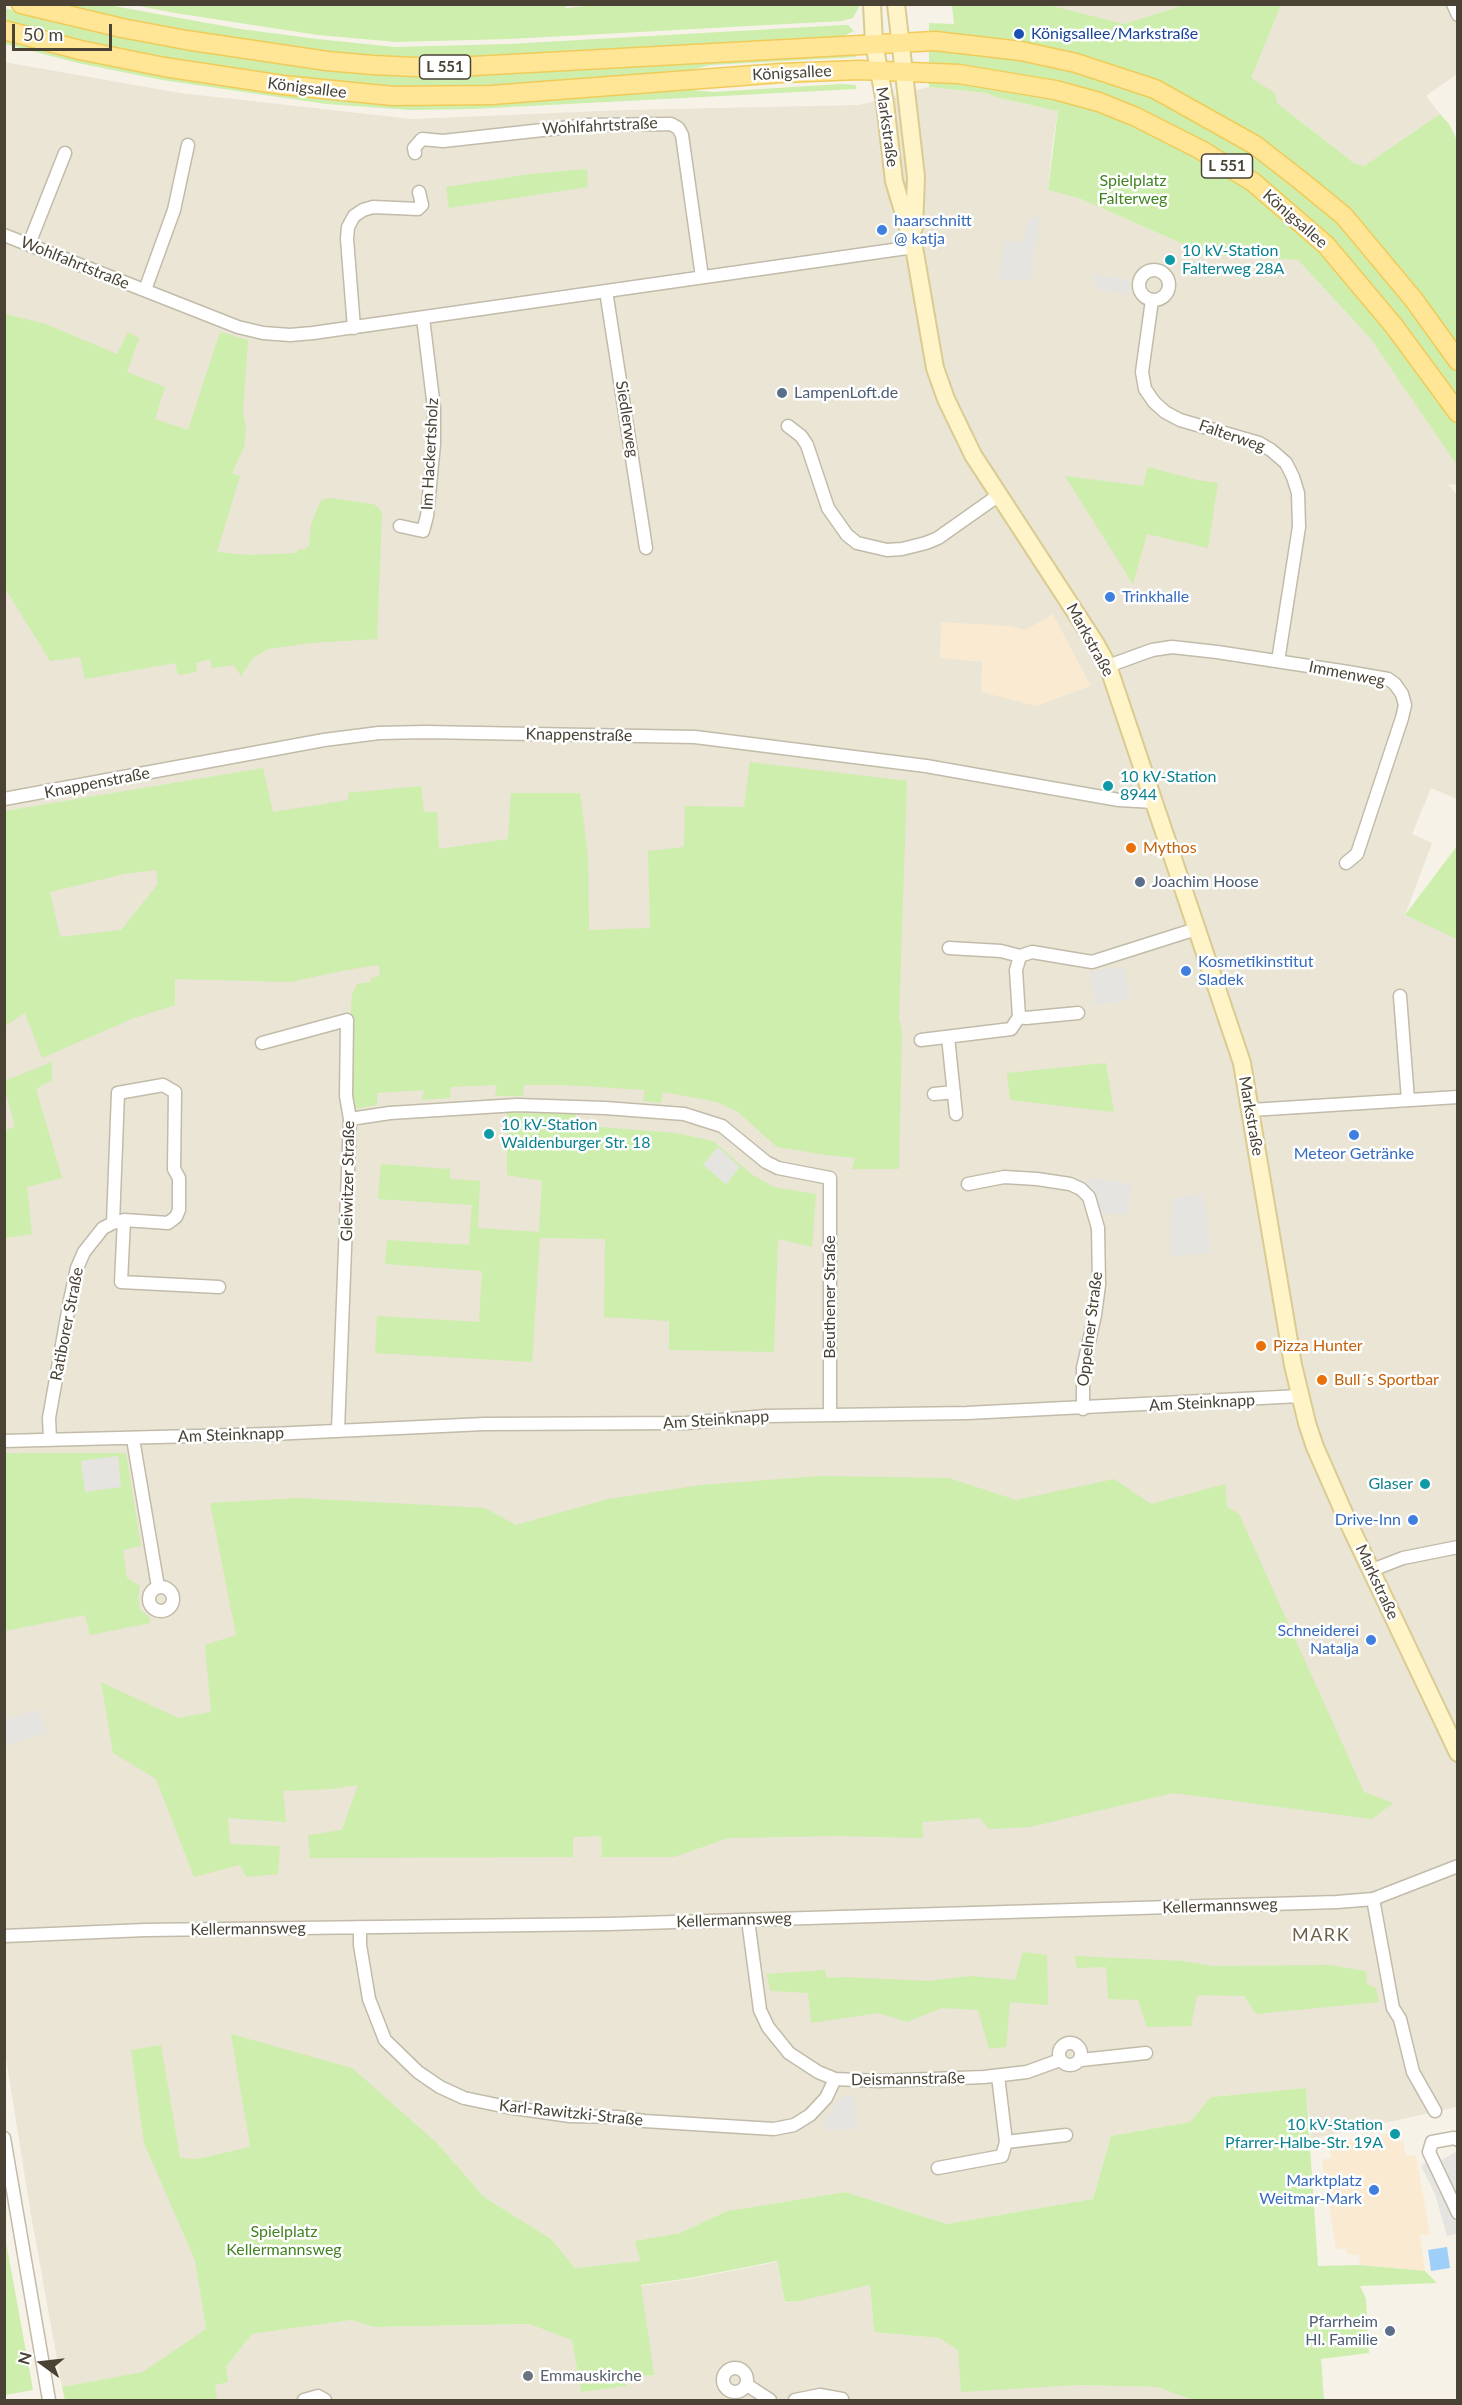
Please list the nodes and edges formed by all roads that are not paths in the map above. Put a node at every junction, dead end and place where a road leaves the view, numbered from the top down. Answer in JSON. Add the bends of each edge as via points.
{"nodes":[{"id":1,"x":21,"y":4,"type":"edge"},
{"id":2,"x":872,"y":4,"type":"edge"},
{"id":3,"x":896,"y":4,"type":"edge"},
{"id":4,"x":1453,"y":4,"type":"edge"},
{"id":5,"x":1458,"y":15,"type":"edge"},
{"id":6,"x":4,"y":30,"type":"edge"},
{"id":7,"x":900,"y":42,"type":"junction"},
{"id":8,"x":874,"y":43,"type":"junction"},
{"id":9,"x":879,"y":71,"type":"junction"},
{"id":10,"x":904,"y":72,"type":"junction"},
{"id":11,"x":188,"y":145,"type":"dead end"},
{"id":12,"x":64,"y":153,"type":"dead end"},
{"id":13,"x":415,"y":153,"type":"dead end"},
{"id":14,"x":419,"y":192,"type":"dead end"},
{"id":15,"x":4,"y":235,"type":"edge"},
{"id":16,"x":29,"y":244,"type":"junction"},
{"id":17,"x":914,"y":247,"type":"junction"},
{"id":18,"x":702,"y":277,"type":"junction"},
{"id":19,"x":145,"y":290,"type":"junction"},
{"id":20,"x":606,"y":291,"type":"junction"},
{"id":21,"x":1152,"y":300,"type":"dead end"},
{"id":22,"x":423,"y":318,"type":"junction"},
{"id":23,"x":354,"y":328,"type":"junction"},
{"id":24,"x":1458,"y":362,"type":"edge"},
{"id":25,"x":1458,"y":413,"type":"edge"},
{"id":26,"x":788,"y":426,"type":"dead end"},
{"id":27,"x":999,"y":495,"type":"junction"},
{"id":28,"x":400,"y":526,"type":"dead end"},
{"id":29,"x":646,"y":548,"type":"dead end"},
{"id":30,"x":1278,"y":661,"type":"junction"},
{"id":31,"x":1108,"y":666,"type":"junction"},
{"id":32,"x":4,"y":799,"type":"edge"},
{"id":33,"x":1154,"y":802,"type":"junction"},
{"id":34,"x":1346,"y":863,"type":"dead end"},
{"id":35,"x":1196,"y":929,"type":"junction"},
{"id":36,"x":949,"y":948,"type":"dead end"},
{"id":37,"x":1020,"y":956,"type":"junction"},
{"id":38,"x":1400,"y":996,"type":"dead end"},
{"id":39,"x":1078,"y":1013,"type":"dead end"},
{"id":40,"x":1019,"y":1017,"type":"junction"},
{"id":41,"x":948,"y":1037,"type":"junction"},
{"id":42,"x":921,"y":1040,"type":"dead end"},
{"id":43,"x":262,"y":1043,"type":"dead end"},
{"id":44,"x":954,"y":1092,"type":"junction"},
{"id":45,"x":934,"y":1094,"type":"dead end"},
{"id":46,"x":1458,"y":1097,"type":"edge"},
{"id":47,"x":1408,"y":1100,"type":"junction"},
{"id":48,"x":1251,"y":1110,"type":"junction"},
{"id":49,"x":956,"y":1114,"type":"dead end"},
{"id":50,"x":350,"y":1119,"type":"junction"},
{"id":51,"x":968,"y":1184,"type":"dead end"},
{"id":52,"x":118,"y":1221,"type":"junction"},
{"id":53,"x":219,"y":1287,"type":"dead end"},
{"id":54,"x":1300,"y":1396,"type":"junction"},
{"id":55,"x":1083,"y":1409,"type":"junction"},
{"id":56,"x":830,"y":1415,"type":"junction"},
{"id":57,"x":338,"y":1430,"type":"junction"},
{"id":58,"x":50,"y":1439,"type":"junction"},
{"id":59,"x":132,"y":1439,"type":"junction"},
{"id":60,"x":4,"y":1440,"type":"edge"},
{"id":61,"x":1458,"y":1548,"type":"edge"},
{"id":62,"x":1372,"y":1570,"type":"junction"},
{"id":63,"x":158,"y":1587,"type":"dead end"},
{"id":64,"x":1458,"y":1753,"type":"edge"},
{"id":65,"x":1458,"y":1866,"type":"edge"},
{"id":66,"x":1373,"y":1899,"type":"junction"},
{"id":67,"x":748,"y":1920,"type":"junction"},
{"id":68,"x":360,"y":1927,"type":"junction"},
{"id":69,"x":4,"y":1936,"type":"edge"},
{"id":70,"x":1146,"y":2054,"type":"dead end"},
{"id":71,"x":1060,"y":2060,"type":"junction"},
{"id":72,"x":1081,"y":2060,"type":"junction"},
{"id":73,"x":998,"y":2076,"type":"junction"},
{"id":74,"x":835,"y":2079,"type":"junction"},
{"id":75,"x":1435,"y":2111,"type":"dead end"},
{"id":76,"x":1066,"y":2135,"type":"dead end"},
{"id":77,"x":4,"y":2138,"type":"edge"},
{"id":78,"x":1458,"y":2140,"type":"edge"},
{"id":79,"x":1006,"y":2142,"type":"junction"},
{"id":80,"x":938,"y":2168,"type":"dead end"},
{"id":81,"x":1458,"y":2212,"type":"edge"},
{"id":82,"x":747,"y":2385,"type":"dead end"},
{"id":83,"x":842,"y":2399,"type":"dead end"},
{"id":84,"x":49,"y":2400,"type":"edge"},
{"id":85,"x":304,"y":2400,"type":"edge"},
{"id":86,"x":325,"y":2400,"type":"edge"},
{"id":87,"x":770,"y":2400,"type":"edge"},
{"id":88,"x":795,"y":2400,"type":"edge"}],
"edges":[{"from":1,"to":8,"type":"main road","name":"Königsallee","number":"L 551","via":[[207,44],[373,65],[447,67]]},
{"from":2,"to":8,"type":"main road","name":"Markstraße"},
{"from":3,"to":7,"type":"main road","name":"Markstraße"},
{"from":4,"to":5,"type":"street"},
{"from":6,"to":9,"type":"main road","name":"Königsallee","number":"L 551","via":[[164,67],[283,86],[393,96],[490,95],[781,73]]},
{"from":7,"to":8,"type":"main road","name":"Königsallee","number":"L 551"},
{"from":7,"to":10,"type":"main road","name":"Markstraße"},
{"from":7,"to":24,"type":"main road","name":"Königsallee","number":"L 551","via":[[984,46],[1076,63],[1155,89],[1206,116],[1255,145],[1344,216],[1414,300]]},
{"from":8,"to":9,"type":"main road","name":"Markstraße"},
{"from":9,"to":10,"type":"main road","name":"Königsallee","number":"L 551"},
{"from":9,"to":17,"type":"main road","name":"Markstraße","via":[[894,181]]},
{"from":10,"to":17,"type":"main road","name":"Markstraße","via":[[916,177]]},
{"from":10,"to":25,"type":"main road","name":"Königsallee","number":"L 551","via":[[959,74],[1055,90],[1099,102],[1201,150],[1253,182],[1326,245],[1394,326]]},
{"from":11,"to":19,"type":"street","name":"Wohlfahrtstraße","via":[[174,210]]},
{"from":12,"to":16,"type":"street"},
{"from":13,"to":18,"type":"street","name":"Wohlfahrtstraße","via":[[414,148],[422,139],[443,141],[588,125],[671,124],[682,135]]},
{"from":14,"to":23,"type":"street","via":[[422,204],[418,209],[373,207],[354,216],[348,227]]},
{"from":15,"to":16,"type":"street","name":"Wohlfahrtstraße"},
{"from":16,"to":19,"type":"street","name":"Wohlfahrtstraße"},
{"from":17,"to":18,"type":"street","name":"Wohlfahrtstraße"},
{"from":17,"to":27,"type":"main road","name":"Markstraße","via":[[935,368],[973,455]]},
{"from":18,"to":20,"type":"street","name":"Wohlfahrtstraße"},
{"from":19,"to":23,"type":"street","name":"Wohlfahrtstraße","via":[[252,331],[290,335]]},
{"from":20,"to":22,"type":"street","name":"Wohlfahrtstraße"},
{"from":20,"to":29,"type":"street","name":"Siedlerweg"},
{"from":21,"to":30,"type":"street","name":"Falterweg","via":[[1142,372],[1145,389],[1154,402],[1180,420],[1259,443],[1286,463],[1293,477],[1298,493],[1299,527]]},
{"from":22,"to":23,"type":"street","name":"Wohlfahrtstraße"},
{"from":22,"to":28,"type":"street","name":"Im Hackertsholz","via":[[434,408],[427,516],[423,531]]},
{"from":26,"to":27,"type":"street","via":[[807,445],[828,508],[857,543],[887,550],[926,543]]},
{"from":27,"to":31,"type":"main road","name":"Markstraße"},
{"from":30,"to":31,"type":"street","name":"Immenweg","via":[[1172,648],[1152,650]]},
{"from":30,"to":34,"type":"street","name":"Immenweg","via":[[1388,679],[1402,694],[1402,718],[1361,843],[1357,854]]},
{"from":31,"to":33,"type":"main road","name":"Markstraße"},
{"from":32,"to":33,"type":"street","name":"Knappenstraße","via":[[324,740],[425,732],[695,737],[926,766],[1119,800]]},
{"from":33,"to":35,"type":"main road","name":"Markstraße"},
{"from":35,"to":37,"type":"street","via":[[1092,962],[1032,952]]},
{"from":35,"to":48,"type":"main road","name":"Markstraße","via":[[1242,1063]]},
{"from":36,"to":37,"type":"street"},
{"from":37,"to":40,"type":"street","via":[[1016,970]]},
{"from":38,"to":47,"type":"street"},
{"from":39,"to":40,"type":"street"},
{"from":40,"to":41,"type":"street","via":[[1011,1029],[1003,1032]]},
{"from":41,"to":42,"type":"street"},
{"from":41,"to":44,"type":"street"},
{"from":43,"to":50,"type":"street","name":"Gleiwitzer Straße","via":[[347,1020],[346,1096]]},
{"from":44,"to":45,"type":"street"},
{"from":44,"to":49,"type":"street"},
{"from":46,"to":47,"type":"street"},
{"from":47,"to":48,"type":"street"},
{"from":48,"to":54,"type":"main road","name":"Markstraße"},
{"from":50,"to":56,"type":"street","name":"Beuthener Straße","via":[[517,1106],[684,1114],[722,1126],[778,1168],[830,1179]]},
{"from":50,"to":57,"type":"street","name":"Gleiwitzer Straße"},
{"from":51,"to":55,"type":"street","name":"Oppelner Straße","via":[[1004,1177],[1037,1179],[1070,1184],[1089,1197],[1098,1228],[1099,1285],[1083,1368]]},
{"from":52,"to":52,"type":"street","via":[[168,1222],[179,1210],[179,1178],[174,1169],[176,1092],[163,1085],[118,1093]]},
{"from":52,"to":53,"type":"street","via":[[121,1282]]},
{"from":52,"to":58,"type":"street","name":"Ratiborer Straße","via":[[103,1228],[93,1239],[76,1268],[50,1418]]},
{"from":54,"to":55,"type":"street","name":"Am Steinknapp"},
{"from":54,"to":62,"type":"main road","name":"Markstraße","via":[[1315,1447]]},
{"from":55,"to":56,"type":"street","name":"Am Steinknapp"},
{"from":56,"to":57,"type":"street","name":"Am Steinknapp","via":[[686,1424],[484,1424]]},
{"from":57,"to":59,"type":"street","name":"Am Steinknapp"},
{"from":58,"to":59,"type":"street","name":"Am Steinknapp"},
{"from":58,"to":60,"type":"street","name":"Am Steinknapp"},
{"from":59,"to":63,"type":"street"},
{"from":61,"to":62,"type":"street","via":[[1403,1558]]},
{"from":62,"to":64,"type":"main road","name":"Markstraße"},
{"from":65,"to":66,"type":"street","name":"Kellermannsweg"},
{"from":66,"to":67,"type":"street","name":"Kellermannsweg"},
{"from":66,"to":75,"type":"street","via":[[1393,2008],[1400,2019],[1413,2072]]},
{"from":67,"to":68,"type":"street","name":"Kellermannsweg"},
{"from":67,"to":74,"type":"street","name":"Deismannstraße","via":[[760,2010],[768,2027],[789,2053]]},
{"from":68,"to":69,"type":"street","name":"Kellermannsweg"},
{"from":68,"to":74,"type":"street","name":"Karl-Rawitzki-Straße","via":[[369,1999],[385,2040],[418,2072],[464,2098],[570,2116],[774,2129],[794,2125],[810,2115],[826,2098]]},
{"from":70,"to":72,"type":"street","name":"Deismannstraße"},
{"from":71,"to":72,"type":"street","name":"Deismannstraße","via":[[1071,2066]]},
{"from":71,"to":72,"type":"street","name":"Deismannstraße","via":[[1060,2048],[1070,2042],[1080,2048]]},
{"from":71,"to":73,"type":"street","name":"Deismannstraße","via":[[1027,2072]]},
{"from":73,"to":74,"type":"street","name":"Deismannstraße"},
{"from":73,"to":79,"type":"street"},
{"from":76,"to":79,"type":"street"},
{"from":77,"to":84,"type":"street"},
{"from":78,"to":81,"type":"street","via":[[1432,2142],[1429,2152]]},
{"from":79,"to":80,"type":"street","via":[[1002,2156]]},
{"from":82,"to":87,"type":"street"},
{"from":83,"to":88,"type":"street","via":[[820,2395]]},
{"from":85,"to":86,"type":"street","via":[[318,2396]]}]}
